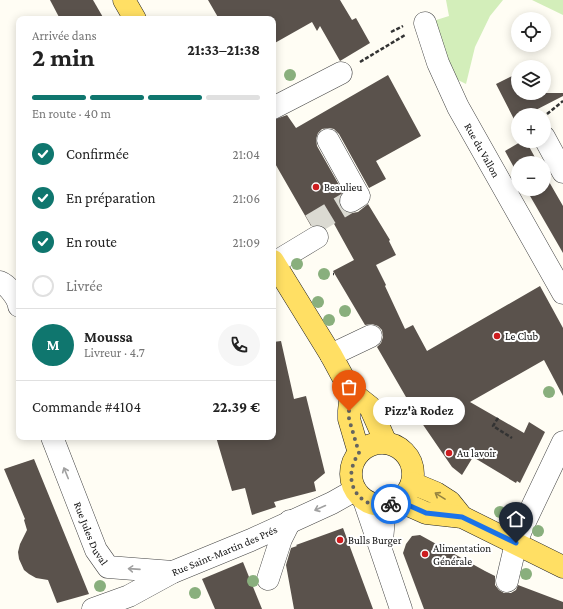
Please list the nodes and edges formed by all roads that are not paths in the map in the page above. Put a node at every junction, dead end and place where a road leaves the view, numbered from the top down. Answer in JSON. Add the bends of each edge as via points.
{"nodes":[{"id":1,"x":124,"y":0,"type":"edge"},
{"id":2,"x":133,"y":16,"type":"edge"},
{"id":3,"x":416,"y":24,"type":"road end"},
{"id":4,"x":341,"y":73,"type":"dead end"},
{"id":5,"x":276,"y":106,"type":"edge"},
{"id":6,"x":328,"y":140,"type":"dead end"},
{"id":7,"x":550,"y":148,"type":"edge"},
{"id":8,"x":563,"y":172,"type":"edge"},
{"id":9,"x":351,"y":202,"type":"tunnel mouth"},
{"id":10,"x":314,"y":231,"type":"tunnel mouth"},
{"id":11,"x":276,"y":255,"type":"edge"},
{"id":12,"x":276,"y":262,"type":"edge"},
{"id":13,"x":0,"y":282,"type":"edge"},
{"id":14,"x":563,"y":293,"type":"edge"},
{"id":15,"x":16,"y":299,"type":"edge"},
{"id":16,"x":371,"y":336,"type":"dead end"},
{"id":17,"x":331,"y":355,"type":"junction"},
{"id":18,"x":352,"y":392,"type":"junction"},
{"id":19,"x":53,"y":440,"type":"edge"},
{"id":20,"x":563,"y":442,"type":"edge"},
{"id":21,"x":386,"y":443,"type":"junction"},
{"id":22,"x":359,"y":453,"type":"junction"},
{"id":23,"x":412,"y":483,"type":"junction"},
{"id":24,"x":359,"y":495,"type":"junction"},
{"id":25,"x":392,"y":503,"type":"junction"},
{"id":26,"x":462,"y":517,"type":"junction"},
{"id":27,"x":290,"y":521,"type":"junction"},
{"id":28,"x":516,"y":543,"type":"junction"},
{"id":29,"x":381,"y":552,"type":"junction"},
{"id":30,"x":563,"y":566,"type":"edge"},
{"id":31,"x":173,"y":572,"type":"junction"},
{"id":32,"x":268,"y":579,"type":"dead end"},
{"id":33,"x":500,"y":579,"type":"dead end"},
{"id":34,"x":92,"y":609,"type":"edge"},
{"id":35,"x":401,"y":609,"type":"edge"}],
"edges":[{"from":1,"to":2,"type":"main road"},
{"from":3,"to":14,"type":"street","name":"Rue du Vallon","via":[[458,106]]},
{"from":4,"to":5,"type":"street"},
{"from":6,"to":9,"type":"street","via":[[360,196]]},
{"from":7,"to":8,"type":"street"},
{"from":10,"to":11,"type":"street"},
{"from":12,"to":17,"type":"main road"},
{"from":13,"to":15,"type":"street"},
{"from":16,"to":17,"type":"street"},
{"from":17,"to":18,"type":"main road"},
{"from":18,"to":21,"type":"main road","via":[[370,408]]},
{"from":18,"to":22,"type":"main road","via":[[349,419]]},
{"from":31,"to":19,"type":"street","name":"Rue Jules Duval","one_way":true,"via":[[108,567],[96,550]]},
{"from":20,"to":28,"type":"street"},
{"from":21,"to":22,"type":"main road","via":[[366,447]]},
{"from":21,"to":23,"type":"main road","via":[[402,450],[408,457],[412,465]]},
{"from":22,"to":24,"type":"main road","via":[[351,471],[351,481]]},
{"from":23,"to":25,"type":"main road","via":[[405,496]]},
{"from":26,"to":23,"type":"main road","one_way":true,"via":[[450,502]]},
{"from":24,"to":25,"type":"main road","via":[[371,504]]},
{"from":24,"to":27,"type":"street","name":"Rue Saint-Martin des Prés","one_way":true,"via":[[332,503]]},
{"from":24,"to":29,"type":"street"},
{"from":25,"to":26,"type":"main road","via":[[426,513]]},
{"from":25,"to":29,"type":"street"},
{"from":26,"to":28,"type":"main road"},
{"from":27,"to":31,"type":"street","name":"Rue Saint-Martin des Prés"},
{"from":27,"to":32,"type":"street","via":[[281,539]]},
{"from":28,"to":30,"type":"main road"},
{"from":28,"to":33,"type":"street"},
{"from":29,"to":35,"type":"street"},
{"from":31,"to":34,"type":"street","name":"Rue Saint-Martin des Prés","via":[[128,596]]}]}
